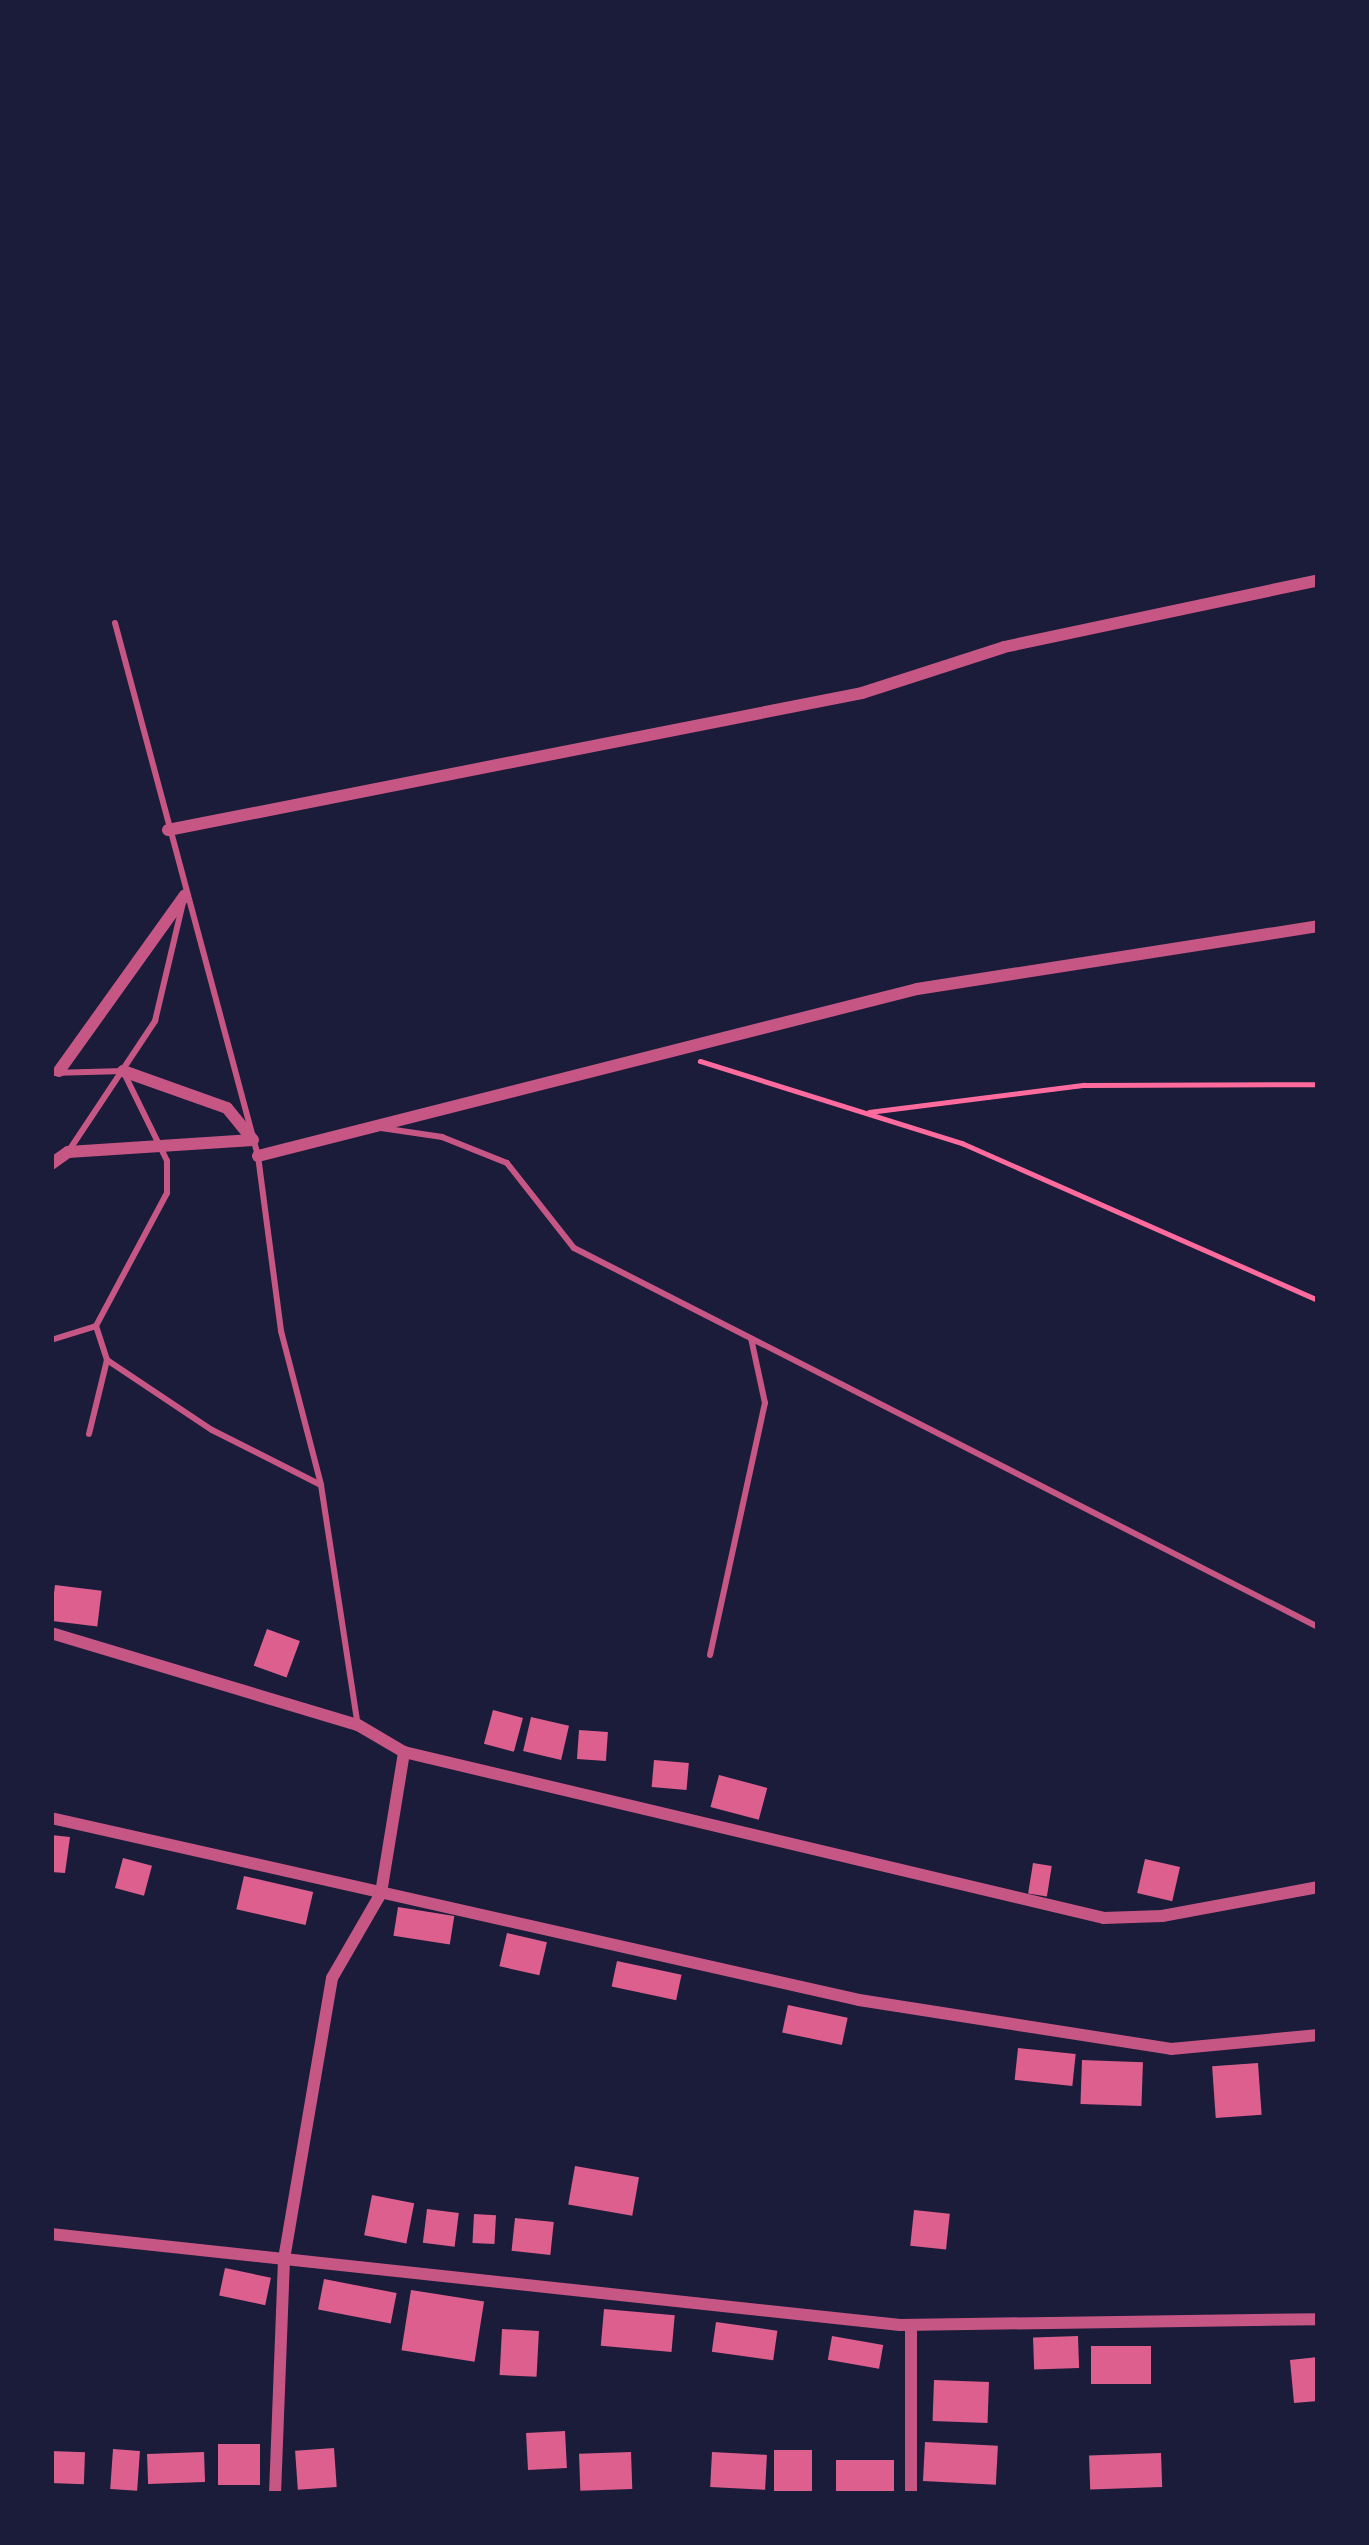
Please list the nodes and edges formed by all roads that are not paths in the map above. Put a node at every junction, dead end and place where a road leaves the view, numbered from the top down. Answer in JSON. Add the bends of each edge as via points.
{"nodes":[{"id":1,"x":1318,"y":580,"type":"edge"},
{"id":2,"x":115,"y":623,"type":"dead end"},
{"id":3,"x":168,"y":830,"type":"junction"},
{"id":4,"x":184,"y":895,"type":"junction"},
{"id":5,"x":1318,"y":926,"type":"edge"},
{"id":6,"x":123,"y":1071,"type":"junction"},
{"id":7,"x":55,"y":1072,"type":"edge"},
{"id":8,"x":381,"y":1128,"type":"junction"},
{"id":9,"x":253,"y":1140,"type":"junction"},
{"id":10,"x":162,"y":1149,"type":"junction"},
{"id":11,"x":68,"y":1152,"type":"junction"},
{"id":12,"x":258,"y":1156,"type":"junction"},
{"id":13,"x":51,"y":1164,"type":"edge"},
{"id":14,"x":96,"y":1325,"type":"junction"},
{"id":15,"x":751,"y":1338,"type":"junction"},
{"id":16,"x":51,"y":1340,"type":"edge"},
{"id":17,"x":107,"y":1360,"type":"junction"},
{"id":18,"x":89,"y":1434,"type":"dead end"},
{"id":19,"x":321,"y":1485,"type":"junction"},
{"id":20,"x":1318,"y":1627,"type":"edge"},
{"id":21,"x":51,"y":1633,"type":"edge"},
{"id":22,"x":710,"y":1655,"type":"dead end"},
{"id":23,"x":358,"y":1725,"type":"junction"},
{"id":24,"x":404,"y":1752,"type":"junction"},
{"id":25,"x":51,"y":1818,"type":"edge"},
{"id":26,"x":1318,"y":1887,"type":"edge"},
{"id":27,"x":381,"y":1892,"type":"junction"},
{"id":28,"x":1318,"y":2035,"type":"edge"},
{"id":29,"x":51,"y":2234,"type":"edge"},
{"id":30,"x":284,"y":2259,"type":"junction"},
{"id":31,"x":1318,"y":2319,"type":"edge"},
{"id":32,"x":911,"y":2325,"type":"junction"},
{"id":33,"x":275,"y":2494,"type":"edge"},
{"id":34,"x":911,"y":2494,"type":"edge"}],
"edges":[{"from":1,"to":3,"type":"street","via":[[1004,647],[862,693]]},
{"from":2,"to":3,"type":"lane"},
{"from":3,"to":4,"type":"lane"},
{"from":4,"to":6,"type":"lane","via":[[155,1021]]},
{"from":4,"to":7,"type":"street"},
{"from":4,"to":9,"type":"lane"},
{"from":5,"to":8,"type":"street","via":[[917,989]]},
{"from":6,"to":7,"type":"lane"},
{"from":6,"to":9,"type":"street","via":[[227,1108]]},
{"from":6,"to":10,"type":"lane"},
{"from":6,"to":11,"type":"lane"},
{"from":8,"to":12,"type":"street"},
{"from":8,"to":15,"type":"lane","via":[[442,1137],[507,1163],[574,1248]]},
{"from":9,"to":10,"type":"street"},
{"from":9,"to":12,"type":"lane"},
{"from":10,"to":11,"type":"street"},
{"from":10,"to":14,"type":"lane","via":[[167,1192]]},
{"from":11,"to":13,"type":"street"},
{"from":12,"to":19,"type":"lane","via":[[281,1331]]},
{"from":14,"to":16,"type":"lane"},
{"from":14,"to":17,"type":"lane"},
{"from":15,"to":20,"type":"lane"},
{"from":15,"to":22,"type":"lane","via":[[765,1403]]},
{"from":17,"to":18,"type":"lane"},
{"from":17,"to":19,"type":"lane","via":[[212,1430]]},
{"from":19,"to":23,"type":"lane"},
{"from":21,"to":23,"type":"street"},
{"from":23,"to":24,"type":"street"},
{"from":24,"to":26,"type":"street","via":[[1104,1918]]},
{"from":24,"to":27,"type":"street"},
{"from":25,"to":27,"type":"street"},
{"from":27,"to":28,"type":"street","via":[[859,2000],[1171,2049]]},
{"from":27,"to":30,"type":"street","via":[[332,1978]]},
{"from":29,"to":30,"type":"street"},
{"from":30,"to":32,"type":"street"},
{"from":30,"to":33,"type":"street"},
{"from":31,"to":32,"type":"street"},
{"from":32,"to":34,"type":"street"}]}
